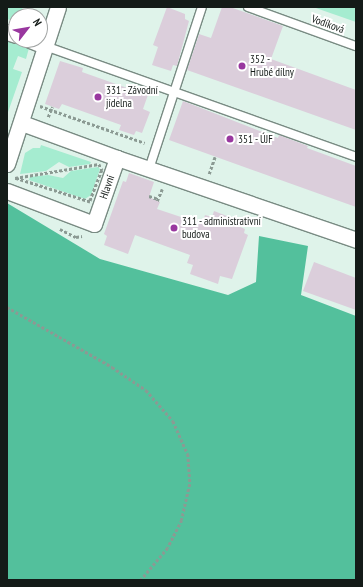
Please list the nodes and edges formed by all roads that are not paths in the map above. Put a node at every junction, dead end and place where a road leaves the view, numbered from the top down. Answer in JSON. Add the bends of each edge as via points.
{"nodes":[{"id":1,"x":58,"y":7,"type":"edge"},
{"id":2,"x":202,"y":7,"type":"edge"},
{"id":3,"x":248,"y":7,"type":"edge"},
{"id":4,"x":48,"y":37,"type":"edge"},
{"id":5,"x":356,"y":46,"type":"edge"},
{"id":6,"x":48,"y":47,"type":"edge"},
{"id":7,"x":44,"y":48,"type":"edge"},
{"id":8,"x":174,"y":92,"type":"junction"},
{"id":9,"x":22,"y":123,"type":"junction"},
{"id":10,"x":356,"y":157,"type":"edge"},
{"id":11,"x":117,"y":158,"type":"junction"},
{"id":12,"x":7,"y":164,"type":"edge"},
{"id":13,"x":149,"y":169,"type":"junction"},
{"id":14,"x":7,"y":191,"type":"edge"},
{"id":15,"x":356,"y":240,"type":"edge"}],
"edges":[{"from":1,"to":4,"type":"street"},
{"from":2,"to":8,"type":"lane"},
{"from":3,"to":5,"type":"lane","name":"Vodíková"},
{"from":6,"to":8,"type":"lane"},
{"from":7,"to":9,"type":"street"},
{"from":8,"to":10,"type":"lane"},
{"from":8,"to":13,"type":"lane"},
{"from":9,"to":11,"type":"street"},
{"from":9,"to":12,"type":"street"},
{"from":11,"to":13,"type":"street"},
{"from":11,"to":14,"type":"street","name":"Hlavní","via":[[94,224]]},
{"from":13,"to":15,"type":"street"}]}
